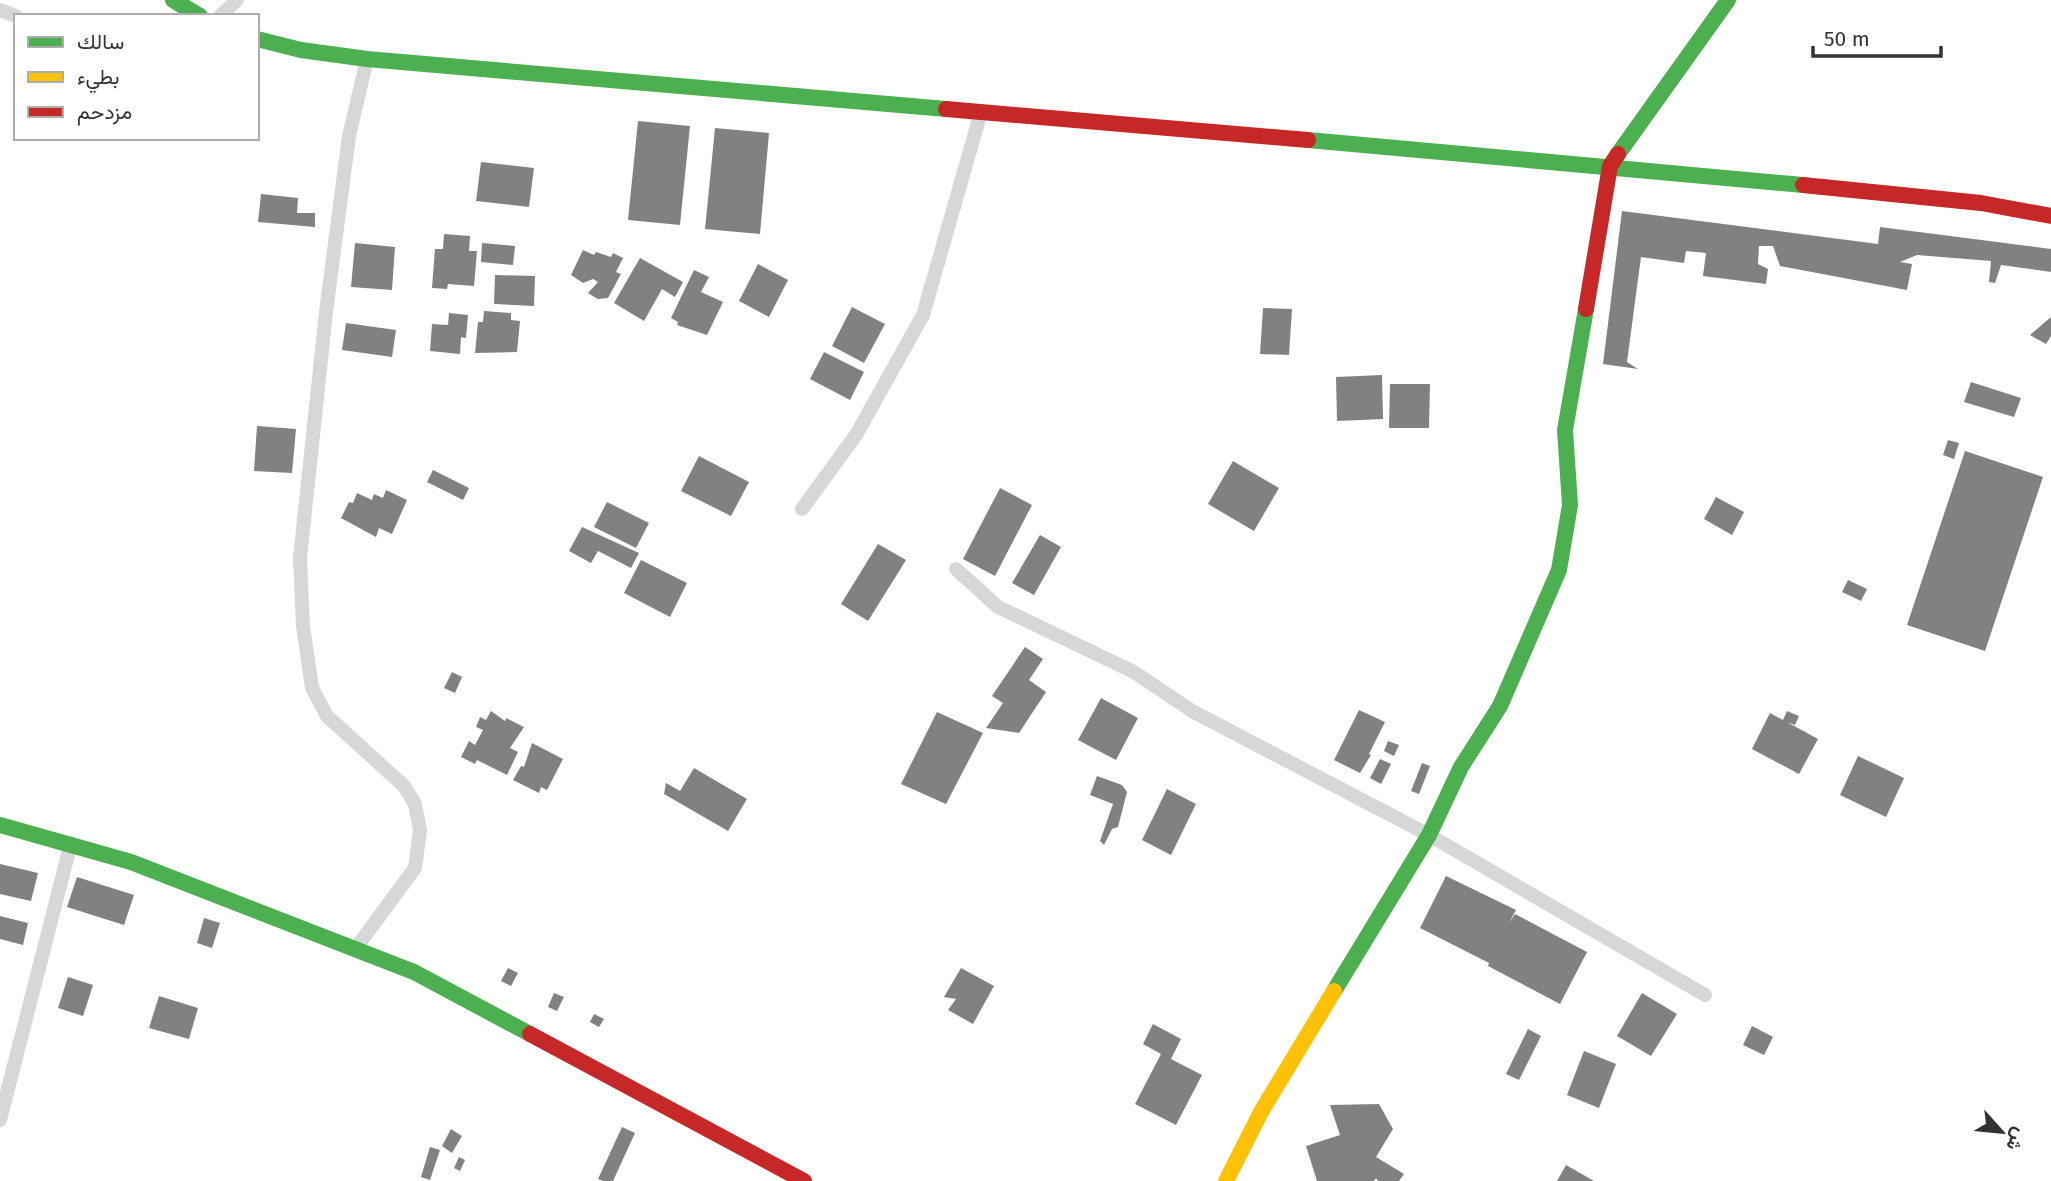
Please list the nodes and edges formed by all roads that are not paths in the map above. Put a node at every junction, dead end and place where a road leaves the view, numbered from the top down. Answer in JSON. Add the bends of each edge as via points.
{"nodes":[{"id":1,"x":173,"y":0,"type":"edge"},
{"id":2,"x":237,"y":0,"type":"edge"},
{"id":3,"x":1728,"y":0,"type":"edge"},
{"id":4,"x":197,"y":14,"type":"edge"},
{"id":5,"x":222,"y":14,"type":"edge"},
{"id":6,"x":259,"y":40,"type":"edge"},
{"id":7,"x":367,"y":59,"type":"junction"},
{"id":8,"x":981,"y":112,"type":"junction"},
{"id":9,"x":1610,"y":166,"type":"junction"},
{"id":10,"x":2051,"y":216,"type":"edge"},
{"id":11,"x":802,"y":509,"type":"dead end"},
{"id":12,"x":956,"y":569,"type":"dead end"},
{"id":13,"x":0,"y":825,"type":"edge"},
{"id":14,"x":1429,"y":835,"type":"junction"},
{"id":15,"x":71,"y":843,"type":"junction"},
{"id":16,"x":356,"y":947,"type":"junction"},
{"id":17,"x":1705,"y":995,"type":"dead end"},
{"id":18,"x":0,"y":1120,"type":"edge"},
{"id":19,"x":804,"y":1181,"type":"edge"},
{"id":20,"x":1226,"y":1181,"type":"edge"}],
"edges":[{"from":1,"to":4,"type":"street"},
{"from":2,"to":5,"type":"street"},
{"from":3,"to":9,"type":"street"},
{"from":6,"to":7,"type":"street"},
{"from":7,"to":8,"type":"street"},
{"from":7,"to":16,"type":"street","via":[[349,136],[324,326],[300,558],[303,626],[312,688],[327,716],[404,786],[415,804],[420,830],[415,868]]},
{"from":8,"to":9,"type":"street"},
{"from":8,"to":11,"type":"street","via":[[923,314],[856,435]]},
{"from":9,"to":10,"type":"street","via":[[1981,203]]},
{"from":9,"to":14,"type":"street","via":[[1565,430],[1570,505],[1559,570],[1500,706],[1461,767]]},
{"from":12,"to":14,"type":"street","via":[[998,607],[1134,672],[1192,711]]},
{"from":13,"to":15,"type":"street"},
{"from":14,"to":17,"type":"street"},
{"from":14,"to":20,"type":"street","via":[[1261,1112]]},
{"from":15,"to":16,"type":"street"},
{"from":15,"to":18,"type":"street"},
{"from":16,"to":19,"type":"street","via":[[460,996]]}]}
